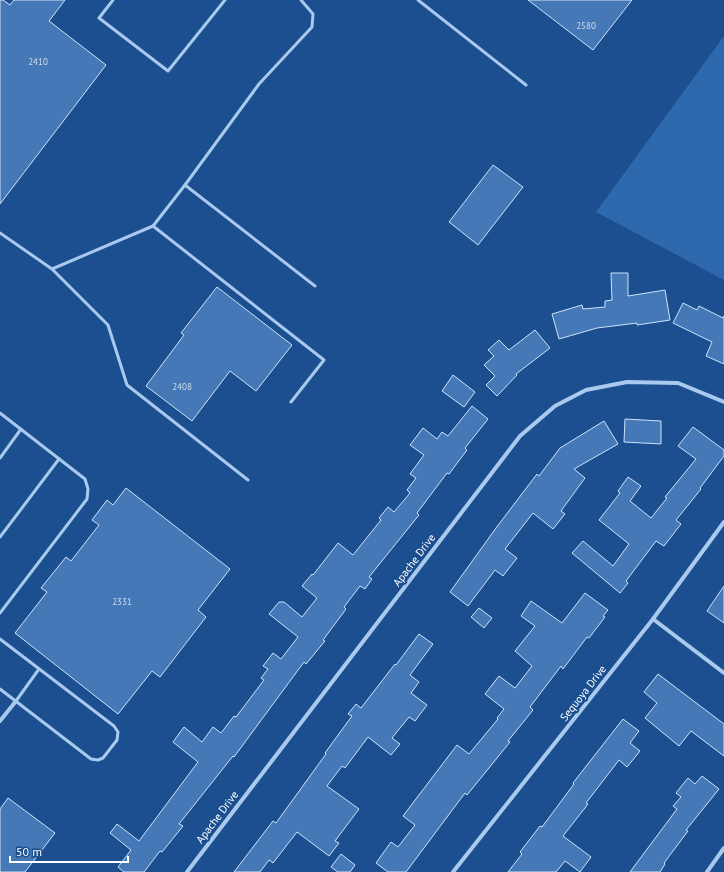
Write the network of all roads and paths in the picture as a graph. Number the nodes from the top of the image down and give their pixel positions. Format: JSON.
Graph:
{"nodes":[{"id":1,"x":112,"y":0,"type":"edge"},
{"id":2,"x":225,"y":0,"type":"edge"},
{"id":3,"x":302,"y":0,"type":"edge"},
{"id":4,"x":418,"y":0,"type":"edge"},
{"id":5,"x":526,"y":85,"type":"dead end"},
{"id":6,"x":185,"y":185,"type":"junction"},
{"id":7,"x":153,"y":226,"type":"junction"},
{"id":8,"x":0,"y":234,"type":"edge"},
{"id":9,"x":52,"y":269,"type":"junction"},
{"id":10,"x":315,"y":286,"type":"dead end"},
{"id":11,"x":291,"y":402,"type":"dead end"},
{"id":12,"x":724,"y":402,"type":"edge"},
{"id":13,"x":0,"y":413,"type":"edge"},
{"id":14,"x":21,"y":430,"type":"junction"},
{"id":15,"x":0,"y":458,"type":"edge"},
{"id":16,"x":59,"y":459,"type":"junction"},
{"id":17,"x":248,"y":480,"type":"dead end"},
{"id":18,"x":724,"y":522,"type":"edge"},
{"id":19,"x":0,"y":537,"type":"edge"},
{"id":20,"x":0,"y":613,"type":"edge"},
{"id":21,"x":653,"y":619,"type":"junction"},
{"id":22,"x":0,"y":638,"type":"edge"},
{"id":23,"x":39,"y":668,"type":"junction"},
{"id":24,"x":724,"y":673,"type":"edge"},
{"id":25,"x":0,"y":689,"type":"edge"},
{"id":26,"x":16,"y":701,"type":"junction"},
{"id":27,"x":0,"y":721,"type":"edge"},
{"id":28,"x":724,"y":848,"type":"edge"},
{"id":29,"x":187,"y":872,"type":"edge"},
{"id":30,"x":453,"y":872,"type":"edge"},
{"id":31,"x":707,"y":872,"type":"edge"}],
"edges":[{"from":1,"to":2,"type":"lane"},
{"from":3,"to":6,"type":"lane"},
{"from":4,"to":5,"type":"lane"},
{"from":6,"to":7,"type":"lane"},
{"from":6,"to":10,"type":"lane"},
{"from":7,"to":9,"type":"lane"},
{"from":7,"to":11,"type":"lane"},
{"from":8,"to":9,"type":"lane"},
{"from":9,"to":17,"type":"lane"},
{"from":12,"to":29,"type":"street","name":"Apache Drive"},
{"from":13,"to":14,"type":"lane"},
{"from":14,"to":15,"type":"lane"},
{"from":14,"to":16,"type":"lane"},
{"from":16,"to":19,"type":"lane"},
{"from":16,"to":20,"type":"lane"},
{"from":18,"to":21,"type":"street","name":"Sequoya Drive"},
{"from":21,"to":24,"type":"street"},
{"from":21,"to":30,"type":"street","name":"Sequoya Drive"},
{"from":22,"to":23,"type":"lane"},
{"from":23,"to":26,"type":"lane"},
{"from":23,"to":26,"type":"lane"},
{"from":25,"to":26,"type":"lane"},
{"from":26,"to":27,"type":"street"},
{"from":28,"to":31,"type":"street"}]}
